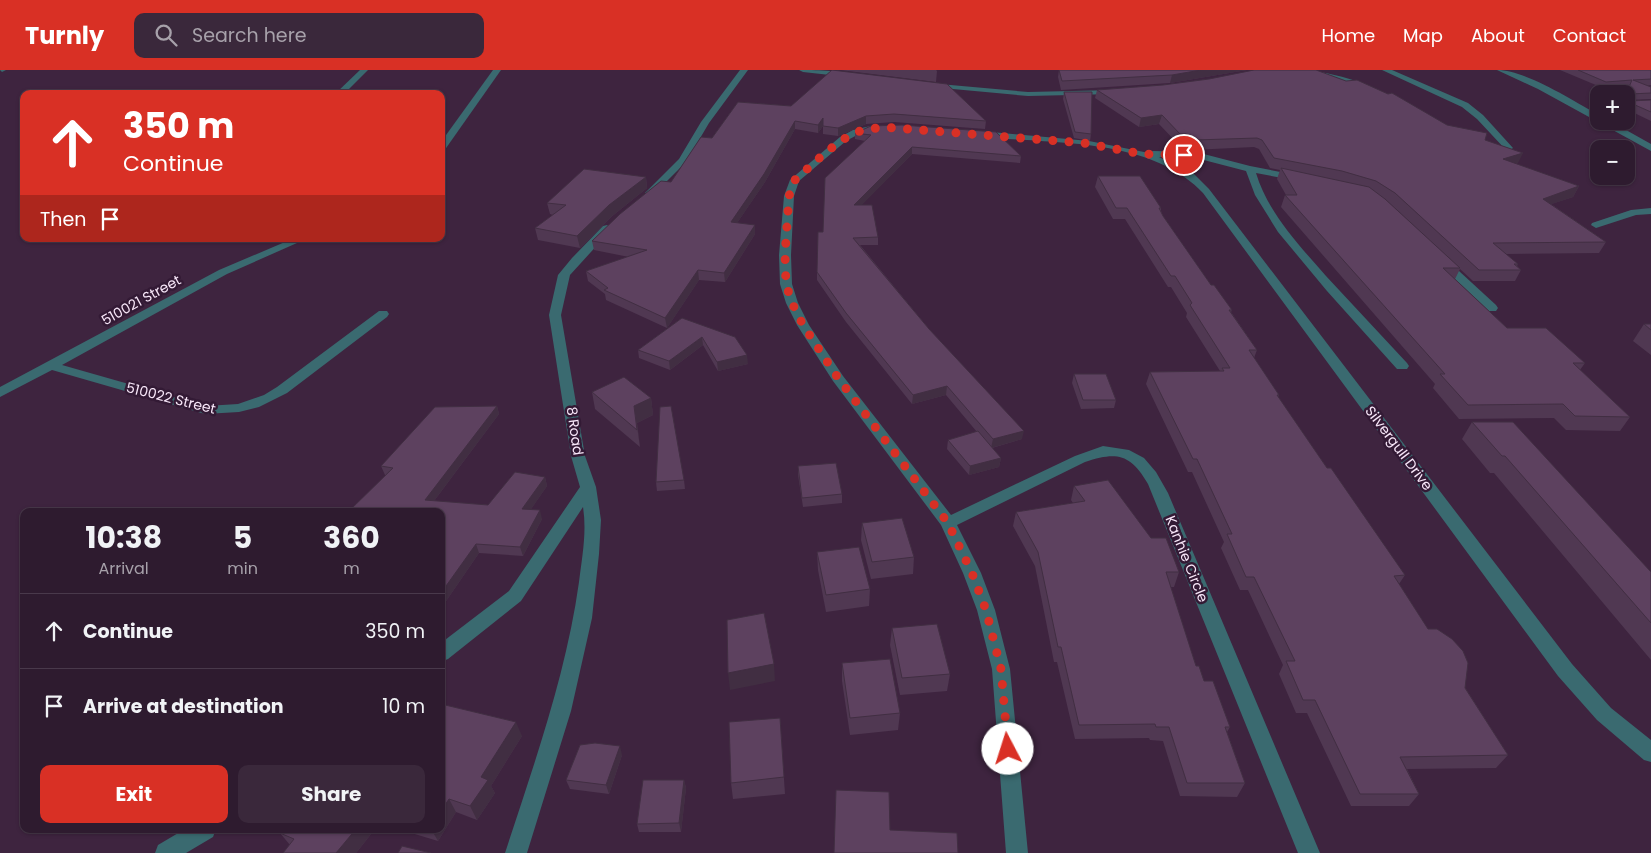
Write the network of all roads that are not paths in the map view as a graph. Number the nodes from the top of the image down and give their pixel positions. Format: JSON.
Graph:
{"nodes":[{"id":1,"x":364,"y":70,"type":"edge"},
{"id":2,"x":497,"y":70,"type":"edge"},
{"id":3,"x":744,"y":70,"type":"edge"},
{"id":4,"x":803,"y":70,"type":"edge"},
{"id":5,"x":1302,"y":70,"type":"edge"},
{"id":6,"x":1386,"y":70,"type":"edge"},
{"id":7,"x":1501,"y":70,"type":"edge"},
{"id":8,"x":852,"y":76,"type":"edge"},
{"id":9,"x":921,"y":83,"type":"edge"},
{"id":10,"x":343,"y":90,"type":"edge"},
{"id":11,"x":1126,"y":91,"type":"edge"},
{"id":12,"x":1375,"y":92,"type":"edge"},
{"id":13,"x":1576,"y":106,"type":"junction"},
{"id":14,"x":1590,"y":106,"type":"edge"},
{"id":15,"x":1590,"y":114,"type":"edge"},
{"id":16,"x":888,"y":127,"type":"edge"},
{"id":17,"x":1619,"y":130,"type":"edge"},
{"id":18,"x":971,"y":133,"type":"edge"},
{"id":19,"x":445,"y":143,"type":"edge"},
{"id":20,"x":1509,"y":148,"type":"edge"},
{"id":21,"x":1651,"y":148,"type":"edge"},
{"id":22,"x":1142,"y":154,"type":"junction"},
{"id":23,"x":1250,"y":169,"type":"junction"},
{"id":24,"x":1307,"y":180,"type":"edge"},
{"id":25,"x":638,"y":203,"type":"edge"},
{"id":26,"x":1651,"y":211,"type":"edge"},
{"id":27,"x":616,"y":220,"type":"edge"},
{"id":28,"x":1596,"y":225,"type":"dead end"},
{"id":29,"x":294,"y":242,"type":"edge"},
{"id":30,"x":1435,"y":254,"type":"edge"},
{"id":31,"x":1492,"y":308,"type":"dead end"},
{"id":32,"x":383,"y":314,"type":"dead end"},
{"id":33,"x":52,"y":366,"type":"junction"},
{"id":34,"x":1402,"y":366,"type":"dead end"},
{"id":35,"x":0,"y":393,"type":"edge"},
{"id":36,"x":588,"y":487,"type":"junction"},
{"id":37,"x":948,"y":523,"type":"junction"},
{"id":38,"x":445,"y":651,"type":"edge"},
{"id":39,"x":1651,"y":753,"type":"edge"},
{"id":40,"x":199,"y":833,"type":"edge"},
{"id":41,"x":166,"y":853,"type":"edge"},
{"id":42,"x":516,"y":853,"type":"edge"},
{"id":43,"x":1017,"y":853,"type":"edge"},
{"id":44,"x":1309,"y":853,"type":"edge"}],
"edges":[{"from":1,"to":10,"type":"street"},
{"from":2,"to":19,"type":"street"},
{"from":3,"to":25,"type":"street"},
{"from":4,"to":8,"type":"street"},
{"from":5,"to":12,"type":"street"},
{"from":6,"to":20,"type":"street"},
{"from":7,"to":13,"type":"street"},
{"from":9,"to":11,"type":"street"},
{"from":13,"to":14,"type":"street"},
{"from":13,"to":15,"type":"street"},
{"from":16,"to":37,"type":"street"},
{"from":17,"to":21,"type":"street"},
{"from":18,"to":22,"type":"street"},
{"from":22,"to":23,"type":"street"},
{"from":22,"to":39,"type":"street","name":"Silvergull Drive"},
{"from":23,"to":24,"type":"street"},
{"from":23,"to":34,"type":"street"},
{"from":26,"to":28,"type":"street"},
{"from":27,"to":36,"type":"street","name":"8 Road"},
{"from":29,"to":33,"type":"street","name":"510021 Street"},
{"from":30,"to":31,"type":"street"},
{"from":32,"to":33,"type":"street","name":"510022 Street"},
{"from":33,"to":35,"type":"street","name":"510021 Street"},
{"from":36,"to":38,"type":"street"},
{"from":36,"to":42,"type":"street","name":"8 Road"},
{"from":37,"to":43,"type":"street"},
{"from":37,"to":44,"type":"street","name":"Kanhie Circle"},
{"from":40,"to":41,"type":"street"}]}
